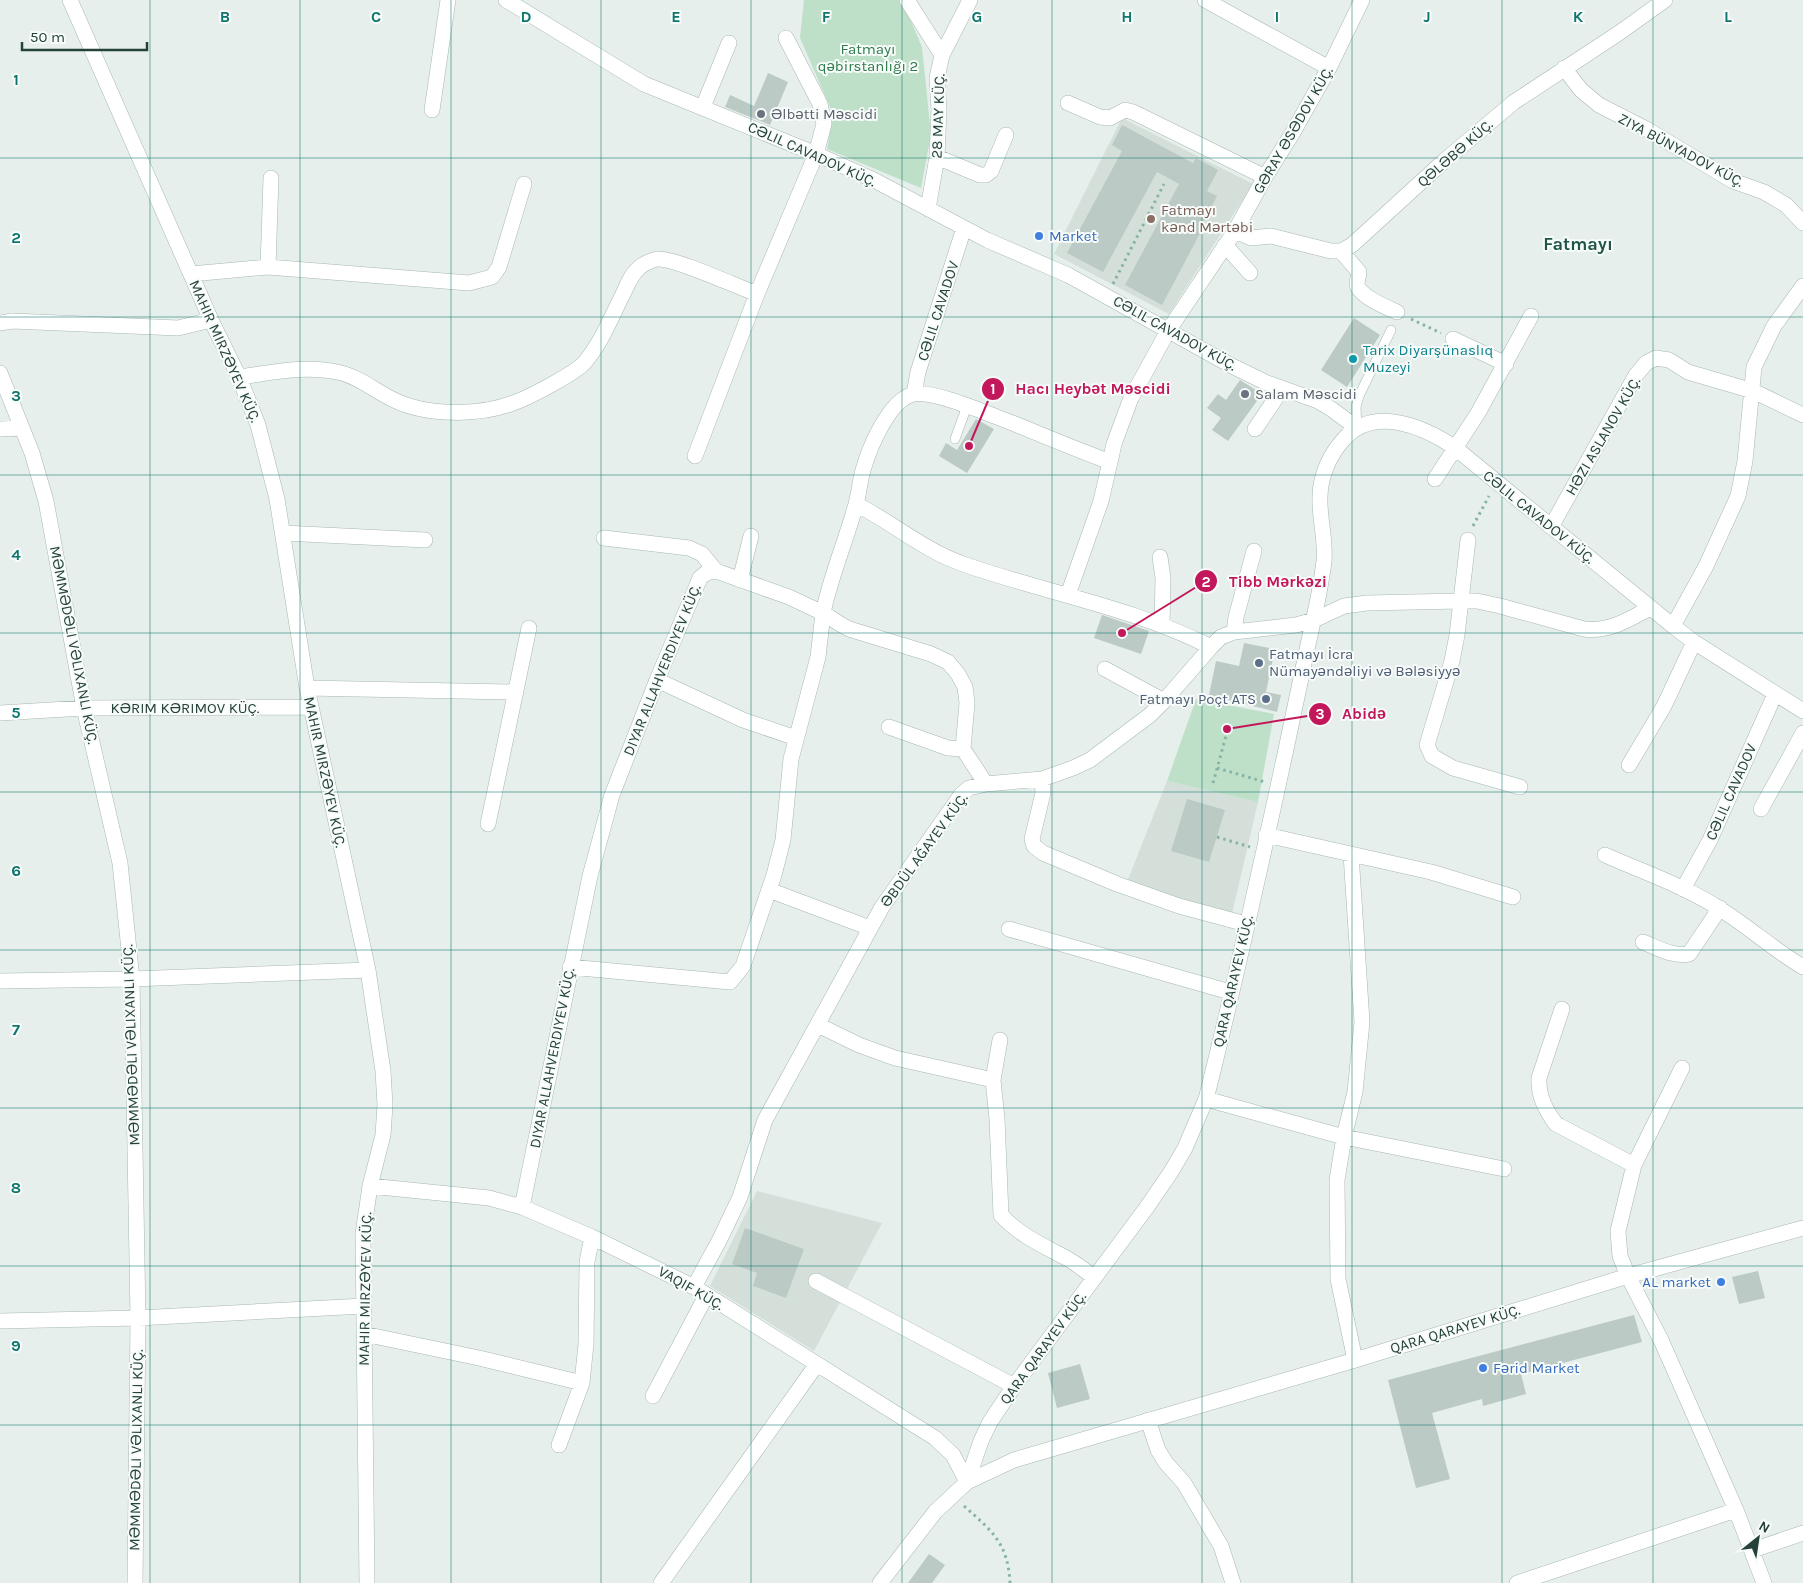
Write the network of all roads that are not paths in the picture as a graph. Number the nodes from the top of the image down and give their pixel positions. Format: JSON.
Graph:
{"nodes":[{"id":1,"x":70,"y":0,"type":"edge"},
{"id":2,"x":448,"y":0,"type":"edge"},
{"id":3,"x":506,"y":0,"type":"edge"},
{"id":4,"x":907,"y":0,"type":"edge"},
{"id":5,"x":970,"y":0,"type":"edge"},
{"id":6,"x":1205,"y":0,"type":"edge"},
{"id":7,"x":1362,"y":0,"type":"edge"},
{"id":8,"x":1665,"y":0,"type":"edge"},
{"id":9,"x":786,"y":38,"type":"dead end"},
{"id":10,"x":729,"y":43,"type":"dead end"},
{"id":11,"x":942,"y":55,"type":"junction"},
{"id":12,"x":1329,"y":68,"type":"junction"},
{"id":13,"x":1564,"y":68,"type":"junction"},
{"id":14,"x":1068,"y":103,"type":"dead end"},
{"id":15,"x":703,"y":107,"type":"junction"},
{"id":16,"x":432,"y":110,"type":"dead end"},
{"id":17,"x":1006,"y":135,"type":"dead end"},
{"id":18,"x":816,"y":154,"type":"junction"},
{"id":19,"x":937,"y":157,"type":"junction"},
{"id":20,"x":1265,"y":177,"type":"junction"},
{"id":21,"x":271,"y":178,"type":"dead end"},
{"id":22,"x":524,"y":184,"type":"dead end"},
{"id":23,"x":928,"y":209,"type":"junction"},
{"id":24,"x":1803,"y":223,"type":"edge"},
{"id":25,"x":964,"y":228,"type":"junction"},
{"id":26,"x":1235,"y":231,"type":"junction"},
{"id":27,"x":1225,"y":245,"type":"junction"},
{"id":28,"x":1341,"y":251,"type":"junction"},
{"id":29,"x":268,"y":267,"type":"junction"},
{"id":30,"x":1250,"y":273,"type":"dead end"},
{"id":31,"x":191,"y":274,"type":"junction"},
{"id":32,"x":1803,"y":286,"type":"edge"},
{"id":33,"x":757,"y":294,"type":"junction"},
{"id":34,"x":1397,"y":312,"type":"road end"},
{"id":35,"x":1531,"y":316,"type":"dead end"},
{"id":36,"x":211,"y":320,"type":"junction"},
{"id":37,"x":0,"y":323,"type":"edge"},
{"id":38,"x":1391,"y":330,"type":"dead end"},
{"id":39,"x":1168,"y":331,"type":"junction"},
{"id":40,"x":1453,"y":339,"type":"road end"},
{"id":41,"x":1506,"y":364,"type":"junction"},
{"id":42,"x":0,"y":373,"type":"edge"},
{"id":43,"x":239,"y":377,"type":"junction"},
{"id":44,"x":1282,"y":389,"type":"junction"},
{"id":45,"x":1753,"y":391,"type":"junction"},
{"id":46,"x":914,"y":394,"type":"junction"},
{"id":47,"x":968,"y":406,"type":"junction"},
{"id":48,"x":1803,"y":415,"type":"edge"},
{"id":49,"x":22,"y":428,"type":"junction"},
{"id":50,"x":1358,"y":428,"type":"junction"},
{"id":51,"x":0,"y":429,"type":"edge"},
{"id":52,"x":1255,"y":429,"type":"dead end"},
{"id":53,"x":955,"y":439,"type":"dead end"},
{"id":54,"x":1454,"y":447,"type":"junction"},
{"id":55,"x":695,"y":456,"type":"dead end"},
{"id":56,"x":1110,"y":462,"type":"junction"},
{"id":57,"x":1435,"y":479,"type":"dead end"},
{"id":58,"x":856,"y":504,"type":"junction"},
{"id":59,"x":1551,"y":527,"type":"junction"},
{"id":60,"x":283,"y":533,"type":"junction"},
{"id":61,"x":751,"y":536,"type":"dead end"},
{"id":62,"x":604,"y":538,"type":"dead end"},
{"id":63,"x":424,"y":540,"type":"dead end"},
{"id":64,"x":1468,"y":540,"type":"road end"},
{"id":65,"x":1254,"y":551,"type":"dead end"},
{"id":66,"x":1160,"y":557,"type":"dead end"},
{"id":67,"x":716,"y":571,"type":"junction"},
{"id":68,"x":740,"y":580,"type":"junction"},
{"id":69,"x":1068,"y":595,"type":"junction"},
{"id":70,"x":1460,"y":601,"type":"junction"},
{"id":71,"x":1650,"y":608,"type":"junction"},
{"id":72,"x":823,"y":612,"type":"junction"},
{"id":73,"x":1314,"y":620,"type":"junction"},
{"id":74,"x":1162,"y":626,"type":"junction"},
{"id":75,"x":1673,"y":626,"type":"junction"},
{"id":76,"x":529,"y":628,"type":"dead end"},
{"id":77,"x":1234,"y":632,"type":"junction"},
{"id":78,"x":1694,"y":642,"type":"junction"},
{"id":79,"x":1211,"y":647,"type":"junction"},
{"id":80,"x":1106,"y":668,"type":"dead end"},
{"id":81,"x":657,"y":680,"type":"junction"},
{"id":82,"x":307,"y":688,"type":"junction"},
{"id":83,"x":516,"y":692,"type":"junction"},
{"id":84,"x":1775,"y":694,"type":"junction"},
{"id":85,"x":1164,"y":701,"type":"junction"},
{"id":86,"x":311,"y":707,"type":"junction"},
{"id":87,"x":84,"y":708,"type":"junction"},
{"id":88,"x":1803,"y":711,"type":"edge"},
{"id":89,"x":0,"y":713,"type":"edge"},
{"id":90,"x":889,"y":727,"type":"dead end"},
{"id":91,"x":1803,"y":733,"type":"edge"},
{"id":92,"x":796,"y":738,"type":"junction"},
{"id":93,"x":963,"y":749,"type":"junction"},
{"id":94,"x":1629,"y":765,"type":"dead end"},
{"id":95,"x":1042,"y":779,"type":"junction"},
{"id":96,"x":986,"y":784,"type":"junction"},
{"id":97,"x":1520,"y":787,"type":"dead end"},
{"id":98,"x":1761,"y":809,"type":"dead end"},
{"id":99,"x":488,"y":824,"type":"dead end"},
{"id":100,"x":1266,"y":835,"type":"junction"},
{"id":101,"x":1351,"y":854,"type":"junction"},
{"id":102,"x":1605,"y":854,"type":"dead end"},
{"id":103,"x":1683,"y":889,"type":"junction"},
{"id":104,"x":769,"y":890,"type":"junction"},
{"id":105,"x":1513,"y":897,"type":"dead end"},
{"id":106,"x":1720,"y":908,"type":"junction"},
{"id":107,"x":1246,"y":924,"type":"junction"},
{"id":108,"x":870,"y":928,"type":"junction"},
{"id":109,"x":1009,"y":929,"type":"dead end"},
{"id":110,"x":1643,"y":942,"type":"dead end"},
{"id":111,"x":570,"y":967,"type":"junction"},
{"id":112,"x":1803,"y":967,"type":"edge"},
{"id":113,"x":368,"y":970,"type":"junction"},
{"id":114,"x":132,"y":978,"type":"junction"},
{"id":115,"x":0,"y":981,"type":"edge"},
{"id":116,"x":1230,"y":992,"type":"junction"},
{"id":117,"x":1562,"y":1009,"type":"dead end"},
{"id":118,"x":818,"y":1025,"type":"junction"},
{"id":119,"x":1000,"y":1040,"type":"dead end"},
{"id":120,"x":1682,"y":1068,"type":"dead end"},
{"id":121,"x":992,"y":1080,"type":"junction"},
{"id":122,"x":1206,"y":1100,"type":"junction"},
{"id":123,"x":1344,"y":1137,"type":"junction"},
{"id":124,"x":1634,"y":1165,"type":"junction"},
{"id":125,"x":1504,"y":1169,"type":"dead end"},
{"id":126,"x":370,"y":1186,"type":"junction"},
{"id":127,"x":522,"y":1207,"type":"junction"},
{"id":128,"x":1803,"y":1228,"type":"edge"},
{"id":129,"x":592,"y":1237,"type":"junction"},
{"id":130,"x":1628,"y":1276,"type":"junction"},
{"id":131,"x":1094,"y":1277,"type":"junction"},
{"id":132,"x":816,"y":1281,"type":"dead end"},
{"id":133,"x":694,"y":1287,"type":"junction"},
{"id":134,"x":706,"y":1296,"type":"junction"},
{"id":135,"x":364,"y":1306,"type":"junction"},
{"id":136,"x":138,"y":1318,"type":"junction"},
{"id":137,"x":0,"y":1321,"type":"edge"},
{"id":138,"x":364,"y":1334,"type":"junction"},
{"id":139,"x":1355,"y":1360,"type":"junction"},
{"id":140,"x":816,"y":1364,"type":"junction"},
{"id":141,"x":582,"y":1384,"type":"junction"},
{"id":142,"x":1014,"y":1386,"type":"junction"},
{"id":143,"x":653,"y":1396,"type":"dead end"},
{"id":144,"x":1148,"y":1420,"type":"junction"},
{"id":145,"x":559,"y":1445,"type":"dead end"},
{"id":146,"x":967,"y":1482,"type":"junction"},
{"id":147,"x":1736,"y":1510,"type":"junction"},
{"id":148,"x":1803,"y":1533,"type":"edge"},
{"id":149,"x":1753,"y":1550,"type":"junction"},
{"id":150,"x":135,"y":1583,"type":"edge"},
{"id":151,"x":367,"y":1583,"type":"edge"},
{"id":152,"x":661,"y":1583,"type":"edge"},
{"id":153,"x":880,"y":1583,"type":"edge"},
{"id":154,"x":1233,"y":1583,"type":"edge"},
{"id":155,"x":1517,"y":1583,"type":"edge"},
{"id":156,"x":1764,"y":1583,"type":"edge"}],
"edges":[{"from":1,"to":31,"type":"street","name":"MAHIR MIRZƏYEV KÜÇ."},
{"from":2,"to":16,"type":"street"},
{"from":3,"to":15,"type":"street","name":"CƏLIL CAVADOV KÜÇ."},
{"from":4,"to":11,"type":"street"},
{"from":5,"to":11,"type":"street","name":"28 MAY KÜÇ."},
{"from":6,"to":12,"type":"street"},
{"from":7,"to":12,"type":"street","name":"GƏRAY ƏSƏDOV KÜÇ."},
{"from":8,"to":13,"type":"street","name":"QƏLƏBƏ KÜÇ."},
{"from":9,"to":18,"type":"street"},
{"from":10,"to":15,"type":"street"},
{"from":11,"to":19,"type":"street","name":"28 MAY KÜÇ."},
{"from":12,"to":20,"type":"street","name":"GƏRAY ƏSƏDOV KÜÇ."},
{"from":13,"to":24,"type":"street","name":"ZIYA BÜNYADOV KÜÇ."},
{"from":13,"to":28,"type":"street","name":"QƏLƏBƏ KÜÇ."},
{"from":14,"to":20,"type":"street"},
{"from":15,"to":18,"type":"street","name":"CƏLIL CAVADOV KÜÇ."},
{"from":17,"to":19,"type":"street"},
{"from":18,"to":23,"type":"street","name":"CƏLIL CAVADOV KÜÇ."},
{"from":18,"to":33,"type":"street"},
{"from":19,"to":23,"type":"street","name":"28 MAY KÜÇ."},
{"from":20,"to":26,"type":"street","name":"GƏRAY ƏSƏDOV KÜÇ."},
{"from":21,"to":29,"type":"street"},
{"from":22,"to":29,"type":"street"},
{"from":23,"to":25,"type":"street","name":"CƏLIL CAVADOV KÜÇ."},
{"from":25,"to":39,"type":"street","name":"CƏLIL CAVADOV KÜÇ."},
{"from":25,"to":46,"type":"street","name":"CƏLIL CAVADOV"},
{"from":26,"to":27,"type":"street","name":"GƏRAY ƏSƏDOV KÜÇ."},
{"from":26,"to":28,"type":"street"},
{"from":27,"to":30,"type":"street"},
{"from":27,"to":39,"type":"street","name":"GƏRAY ƏSƏDOV KÜÇ."},
{"from":28,"to":34,"type":"street"},
{"from":29,"to":31,"type":"street"},
{"from":31,"to":36,"type":"street","name":"MAHIR MIRZƏYEV KÜÇ."},
{"from":32,"to":45,"type":"street"},
{"from":33,"to":43,"type":"street"},
{"from":33,"to":55,"type":"street"},
{"from":35,"to":41,"type":"street"},
{"from":36,"to":37,"type":"street"},
{"from":36,"to":43,"type":"street","name":"MAHIR MIRZƏYEV KÜÇ."},
{"from":38,"to":50,"type":"lane"},
{"from":39,"to":44,"type":"street","name":"CƏLIL CAVADOV KÜÇ."},
{"from":39,"to":56,"type":"street"},
{"from":40,"to":41,"type":"street"},
{"from":41,"to":54,"type":"street"},
{"from":42,"to":49,"type":"street"},
{"from":43,"to":60,"type":"street","name":"MAHIR MIRZƏYEV KÜÇ."},
{"from":44,"to":50,"type":"street","name":"CƏLIL CAVADOV KÜÇ."},
{"from":44,"to":52,"type":"street"},
{"from":45,"to":48,"type":"street","name":"HƏZI ASLANOV KÜÇ."},
{"from":45,"to":59,"type":"street","name":"HƏZI ASLANOV KÜÇ."},
{"from":45,"to":75,"type":"street"},
{"from":46,"to":47,"type":"street"},
{"from":46,"to":58,"type":"street"},
{"from":47,"to":53,"type":"lane"},
{"from":47,"to":56,"type":"street"},
{"from":49,"to":51,"type":"street"},
{"from":49,"to":87,"type":"street"},
{"from":50,"to":54,"type":"street","name":"CƏLIL CAVADOV KÜÇ."},
{"from":50,"to":73,"type":"street","name":"QARA QARAYEV KÜÇ."},
{"from":54,"to":57,"type":"street"},
{"from":54,"to":59,"type":"street","name":"CƏLIL CAVADOV KÜÇ."},
{"from":56,"to":69,"type":"street"},
{"from":58,"to":69,"type":"street"},
{"from":58,"to":72,"type":"street"},
{"from":59,"to":71,"type":"street","name":"CƏLIL CAVADOV KÜÇ."},
{"from":60,"to":63,"type":"street"},
{"from":60,"to":82,"type":"street","name":"MAHIR MIRZƏYEV KÜÇ."},
{"from":61,"to":68,"type":"street"},
{"from":62,"to":67,"type":"street"},
{"from":64,"to":70,"type":"street"},
{"from":65,"to":77,"type":"street"},
{"from":66,"to":74,"type":"street"},
{"from":67,"to":68,"type":"street","name":"DIYAR ALLAHVERDIYEV KÜÇ."},
{"from":67,"to":81,"type":"street","name":"DIYAR ALLAHVERDIYEV KÜÇ."},
{"from":68,"to":72,"type":"street","name":"DIYAR ALLAHVERDIYEV KÜÇ."},
{"from":69,"to":74,"type":"street"},
{"from":70,"to":71,"type":"street","name":"ƏBDÜL AĞAYEV KÜÇ."},
{"from":70,"to":73,"type":"street","name":"ƏBDÜL AĞAYEV KÜÇ."},
{"from":70,"to":97,"type":"street"},
{"from":71,"to":75,"type":"street","name":"CƏLIL CAVADOV KÜÇ."},
{"from":72,"to":92,"type":"street"},
{"from":72,"to":93,"type":"street","name":"DIYAR ALLAHVERDIYEV KÜÇ."},
{"from":73,"to":77,"type":"street","name":"ƏBDÜL AĞAYEV KÜÇ."},
{"from":73,"to":100,"type":"street","name":"QARA QARAYEV KÜÇ."},
{"from":74,"to":79,"type":"street"},
{"from":75,"to":78,"type":"street","name":"CƏLIL CAVADOV KÜÇ."},
{"from":76,"to":83,"type":"street"},
{"from":77,"to":79,"type":"street","name":"ƏBDÜL AĞAYEV KÜÇ."},
{"from":78,"to":84,"type":"street","name":"CƏLIL CAVADOV KÜÇ."},
{"from":78,"to":94,"type":"street"},
{"from":79,"to":85,"type":"street","name":"ƏBDÜL AĞAYEV KÜÇ."},
{"from":80,"to":85,"type":"street"},
{"from":81,"to":92,"type":"street"},
{"from":81,"to":111,"type":"street","name":"DIYAR ALLAHVERDIYEV KÜÇ."},
{"from":82,"to":83,"type":"street"},
{"from":82,"to":86,"type":"street","name":"MAHIR MIRZƏYEV KÜÇ."},
{"from":83,"to":99,"type":"street"},
{"from":84,"to":88,"type":"street","name":"CƏLIL CAVADOV KÜÇ."},
{"from":84,"to":103,"type":"street","name":"CƏLIL CAVADOV"},
{"from":85,"to":95,"type":"street","name":"ƏBDÜL AĞAYEV KÜÇ."},
{"from":86,"to":87,"type":"street","name":"KƏRIM KƏRIMOV KÜÇ."},
{"from":86,"to":113,"type":"street","name":"MAHIR MIRZƏYEV KÜÇ."},
{"from":87,"to":89,"type":"street","name":"KƏRIM KƏRIMOV KÜÇ."},
{"from":87,"to":114,"type":"street"},
{"from":90,"to":93,"type":"street"},
{"from":91,"to":98,"type":"street"},
{"from":92,"to":104,"type":"street"},
{"from":93,"to":96,"type":"street"},
{"from":95,"to":96,"type":"street","name":"ƏBDÜL AĞAYEV KÜÇ."},
{"from":95,"to":107,"type":"street"},
{"from":96,"to":108,"type":"street","name":"ƏBDÜL AĞAYEV KÜÇ."},
{"from":100,"to":101,"type":"street"},
{"from":100,"to":107,"type":"street","name":"QARA QARAYEV KÜÇ."},
{"from":101,"to":105,"type":"street"},
{"from":101,"to":123,"type":"street"},
{"from":102,"to":103,"type":"street"},
{"from":103,"to":106,"type":"street"},
{"from":104,"to":108,"type":"street"},
{"from":104,"to":111,"type":"street"},
{"from":106,"to":110,"type":"street"},
{"from":106,"to":112,"type":"street"},
{"from":107,"to":116,"type":"street","name":"QARA QARAYEV KÜÇ."},
{"from":108,"to":118,"type":"street","name":"ƏBDÜL AĞAYEV KÜÇ."},
{"from":109,"to":116,"type":"street"},
{"from":111,"to":127,"type":"street","name":"DIYAR ALLAHVERDIYEV KÜÇ."},
{"from":113,"to":114,"type":"street"},
{"from":113,"to":126,"type":"street","name":"MAHIR MIRZƏYEV KÜÇ."},
{"from":114,"to":115,"type":"street"},
{"from":114,"to":136,"type":"street"},
{"from":116,"to":122,"type":"street","name":"QARA QARAYEV KÜÇ."},
{"from":117,"to":124,"type":"street"},
{"from":118,"to":121,"type":"street"},
{"from":118,"to":133,"type":"street","name":"ƏBDÜL AĞAYEV KÜÇ."},
{"from":119,"to":121,"type":"street"},
{"from":120,"to":124,"type":"street"},
{"from":121,"to":131,"type":"street"},
{"from":122,"to":123,"type":"street"},
{"from":122,"to":131,"type":"street","name":"QARA QARAYEV KÜÇ."},
{"from":123,"to":125,"type":"street"},
{"from":123,"to":139,"type":"street"},
{"from":124,"to":130,"type":"street"},
{"from":126,"to":127,"type":"street","name":"VAQIF KÜÇ."},
{"from":126,"to":135,"type":"street","name":"MAHIR MIRZƏYEV KÜÇ."},
{"from":127,"to":129,"type":"street","name":"VAQIF KÜÇ."},
{"from":128,"to":130,"type":"street","name":"QARA QARAYEV KÜÇ."},
{"from":129,"to":133,"type":"street","name":"VAQIF KÜÇ."},
{"from":129,"to":141,"type":"street"},
{"from":130,"to":139,"type":"street","name":"QARA QARAYEV KÜÇ."},
{"from":130,"to":147,"type":"street"},
{"from":131,"to":142,"type":"street","name":"QARA QARAYEV KÜÇ."},
{"from":132,"to":142,"type":"street"},
{"from":133,"to":134,"type":"street","name":"VAQIF KÜÇ."},
{"from":134,"to":140,"type":"street","name":"VAQIF KÜÇ."},
{"from":134,"to":143,"type":"street"},
{"from":135,"to":136,"type":"street"},
{"from":135,"to":138,"type":"street","name":"MAHIR MIRZƏYEV KÜÇ."},
{"from":136,"to":137,"type":"street"},
{"from":136,"to":150,"type":"street"},
{"from":138,"to":141,"type":"street"},
{"from":138,"to":151,"type":"street","name":"MAHIR MIRZƏYEV KÜÇ."},
{"from":139,"to":144,"type":"street","name":"QARA QARAYEV KÜÇ."},
{"from":140,"to":146,"type":"street","name":"VAQIF KÜÇ."},
{"from":140,"to":152,"type":"street"},
{"from":141,"to":145,"type":"street"},
{"from":142,"to":146,"type":"street","name":"QARA QARAYEV KÜÇ."},
{"from":144,"to":146,"type":"street","name":"QARA QARAYEV KÜÇ."},
{"from":144,"to":154,"type":"street"},
{"from":146,"to":153,"type":"street","name":"QARA QARAYEV KÜÇ."},
{"from":147,"to":149,"type":"street"},
{"from":147,"to":155,"type":"street"},
{"from":148,"to":149,"type":"street"},
{"from":149,"to":156,"type":"street"}]}
